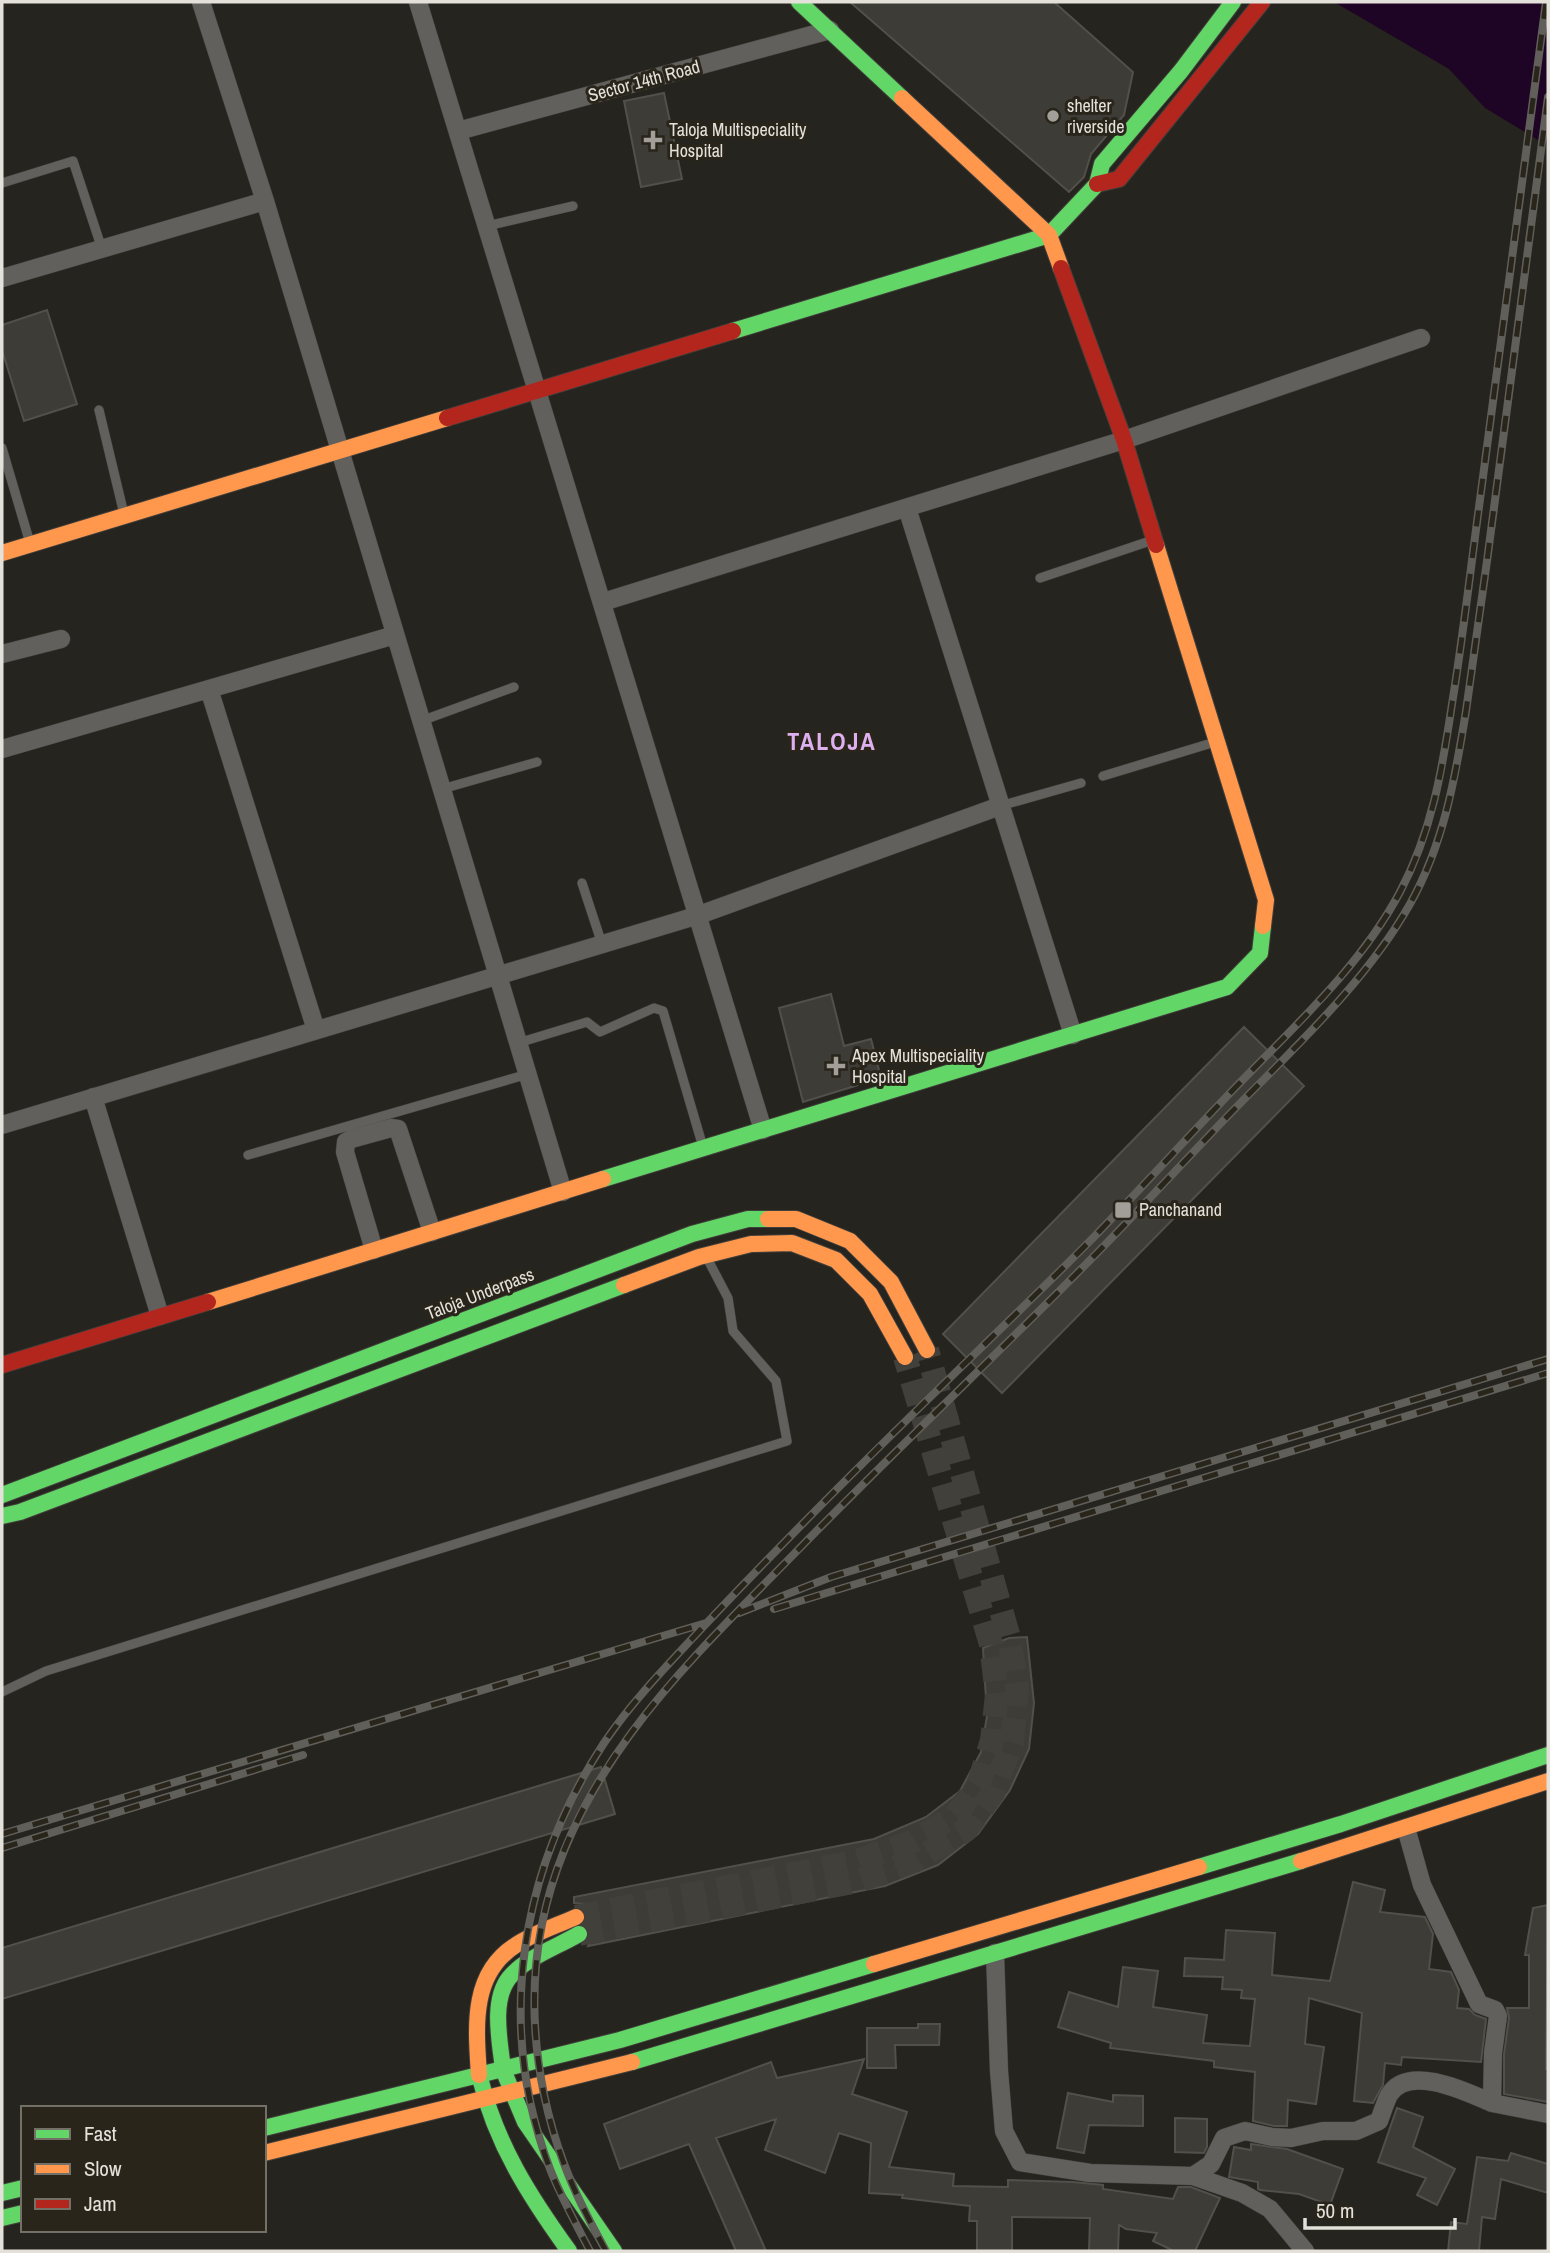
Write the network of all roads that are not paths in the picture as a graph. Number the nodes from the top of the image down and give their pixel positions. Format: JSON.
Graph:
{"nodes":[{"id":1,"x":201,"y":2,"type":"edge"},
{"id":2,"x":418,"y":2,"type":"edge"},
{"id":3,"x":799,"y":2,"type":"edge"},
{"id":4,"x":1233,"y":2,"type":"edge"},
{"id":5,"x":1262,"y":2,"type":"edge"},
{"id":6,"x":830,"y":30,"type":"junction"},
{"id":7,"x":458,"y":131,"type":"junction"},
{"id":8,"x":2,"y":183,"type":"edge"},
{"id":9,"x":1097,"y":184,"type":"junction"},
{"id":10,"x":264,"y":201,"type":"junction"},
{"id":11,"x":573,"y":206,"type":"dead end"},
{"id":12,"x":487,"y":226,"type":"junction"},
{"id":13,"x":1049,"y":235,"type":"junction"},
{"id":14,"x":102,"y":249,"type":"junction"},
{"id":15,"x":2,"y":278,"type":"edge"},
{"id":16,"x":1421,"y":338,"type":"dead end"},
{"id":17,"x":538,"y":390,"type":"junction"},
{"id":18,"x":99,"y":410,"type":"dead end"},
{"id":19,"x":1124,"y":440,"type":"junction"},
{"id":20,"x":2,"y":448,"type":"edge"},
{"id":21,"x":340,"y":450,"type":"junction"},
{"id":22,"x":907,"y":508,"type":"junction"},
{"id":23,"x":124,"y":516,"type":"junction"},
{"id":24,"x":1154,"y":540,"type":"junction"},
{"id":25,"x":30,"y":544,"type":"junction"},
{"id":26,"x":2,"y":553,"type":"edge"},
{"id":27,"x":1040,"y":578,"type":"dead end"},
{"id":28,"x":603,"y":602,"type":"junction"},
{"id":29,"x":395,"y":635,"type":"junction"},
{"id":30,"x":61,"y":639,"type":"dead end"},
{"id":31,"x":2,"y":654,"type":"edge"},
{"id":32,"x":514,"y":687,"type":"dead end"},
{"id":33,"x":209,"y":689,"type":"junction"},
{"id":34,"x":421,"y":721,"type":"junction"},
{"id":35,"x":1217,"y":741,"type":"junction"},
{"id":36,"x":2,"y":749,"type":"edge"},
{"id":37,"x":537,"y":762,"type":"dead end"},
{"id":38,"x":1103,"y":776,"type":"dead end"},
{"id":39,"x":1081,"y":783,"type":"dead end"},
{"id":40,"x":442,"y":789,"type":"junction"},
{"id":41,"x":1000,"y":806,"type":"junction"},
{"id":42,"x":582,"y":883,"type":"dead end"},
{"id":43,"x":699,"y":915,"type":"junction"},
{"id":44,"x":601,"y":944,"type":"junction"},
{"id":45,"x":498,"y":975,"type":"junction"},
{"id":46,"x":316,"y":1030,"type":"junction"},
{"id":47,"x":1073,"y":1035,"type":"junction"},
{"id":48,"x":518,"y":1043,"type":"junction"},
{"id":49,"x":528,"y":1074,"type":"junction"},
{"id":50,"x":93,"y":1097,"type":"junction"},
{"id":51,"x":2,"y":1125,"type":"edge"},
{"id":52,"x":763,"y":1130,"type":"junction"},
{"id":53,"x":704,"y":1149,"type":"junction"},
{"id":54,"x":248,"y":1155,"type":"dead end"},
{"id":55,"x":563,"y":1192,"type":"junction"},
{"id":56,"x":432,"y":1232,"type":"junction"},
{"id":57,"x":374,"y":1250,"type":"junction"},
{"id":58,"x":706,"y":1255,"type":"junction"},
{"id":59,"x":160,"y":1316,"type":"junction"},
{"id":60,"x":928,"y":1350,"type":"tunnel mouth"},
{"id":61,"x":905,"y":1357,"type":"tunnel mouth"},
{"id":62,"x":2,"y":1365,"type":"edge"},
{"id":63,"x":2,"y":1495,"type":"edge"},
{"id":64,"x":2,"y":1516,"type":"edge"},
{"id":65,"x":2,"y":1692,"type":"edge"},
{"id":66,"x":1548,"y":1755,"type":"edge"},
{"id":67,"x":1548,"y":1781,"type":"edge"},
{"id":68,"x":1406,"y":1828,"type":"junction"},
{"id":69,"x":576,"y":1917,"type":"tunnel mouth"},
{"id":70,"x":579,"y":1934,"type":"tunnel mouth"},
{"id":71,"x":995,"y":1953,"type":"junction"},
{"id":72,"x":503,"y":2069,"type":"junction"},
{"id":73,"x":479,"y":2075,"type":"junction"},
{"id":74,"x":511,"y":2092,"type":"junction"},
{"id":75,"x":484,"y":2099,"type":"junction"},
{"id":76,"x":1492,"y":2102,"type":"junction"},
{"id":77,"x":1548,"y":2114,"type":"edge"},
{"id":78,"x":266,"y":2128,"type":"edge"},
{"id":79,"x":266,"y":2153,"type":"edge"},
{"id":80,"x":1193,"y":2176,"type":"junction"},
{"id":81,"x":21,"y":2188,"type":"edge"},
{"id":82,"x":2,"y":2193,"type":"edge"},
{"id":83,"x":21,"y":2213,"type":"edge"},
{"id":84,"x":2,"y":2218,"type":"edge"},
{"id":85,"x":569,"y":2251,"type":"edge"},
{"id":86,"x":614,"y":2251,"type":"edge"},
{"id":87,"x":1304,"y":2251,"type":"edge"}],
"edges":[{"from":1,"to":10,"type":"street"},
{"from":2,"to":7,"type":"street"},
{"from":3,"to":6,"type":"main road"},
{"from":4,"to":9,"type":"main road"},
{"from":5,"to":9,"type":"main road"},
{"from":6,"to":7,"type":"street","name":"Sector 14th Road"},
{"from":6,"to":13,"type":"main road"},
{"from":7,"to":12,"type":"street"},
{"from":8,"to":14,"type":"lane"},
{"from":9,"to":13,"type":"main road"},
{"from":10,"to":14,"type":"street"},
{"from":10,"to":21,"type":"street"},
{"from":11,"to":12,"type":"lane"},
{"from":12,"to":17,"type":"street"},
{"from":13,"to":17,"type":"main road"},
{"from":13,"to":19,"type":"main road"},
{"from":14,"to":15,"type":"street"},
{"from":16,"to":19,"type":"street"},
{"from":17,"to":21,"type":"main road"},
{"from":17,"to":28,"type":"street"},
{"from":18,"to":23,"type":"lane"},
{"from":19,"to":22,"type":"street"},
{"from":19,"to":24,"type":"main road"},
{"from":20,"to":25,"type":"lane"},
{"from":21,"to":23,"type":"main road"},
{"from":21,"to":29,"type":"street"},
{"from":22,"to":28,"type":"street"},
{"from":22,"to":41,"type":"street"},
{"from":23,"to":25,"type":"main road"},
{"from":24,"to":27,"type":"lane"},
{"from":24,"to":35,"type":"main road"},
{"from":25,"to":26,"type":"main road"},
{"from":28,"to":43,"type":"street"},
{"from":29,"to":33,"type":"street"},
{"from":29,"to":34,"type":"street"},
{"from":30,"to":31,"type":"street"},
{"from":32,"to":34,"type":"lane"},
{"from":33,"to":36,"type":"street"},
{"from":33,"to":46,"type":"street"},
{"from":34,"to":40,"type":"street"},
{"from":35,"to":38,"type":"lane"},
{"from":35,"to":47,"type":"main road"},
{"from":37,"to":40,"type":"lane"},
{"from":39,"to":41,"type":"lane"},
{"from":40,"to":45,"type":"street"},
{"from":41,"to":43,"type":"street"},
{"from":41,"to":47,"type":"street"},
{"from":42,"to":44,"type":"lane"},
{"from":43,"to":44,"type":"street"},
{"from":43,"to":52,"type":"street"},
{"from":44,"to":45,"type":"street"},
{"from":45,"to":46,"type":"street"},
{"from":45,"to":48,"type":"street"},
{"from":46,"to":50,"type":"street"},
{"from":47,"to":52,"type":"main road"},
{"from":48,"to":49,"type":"street"},
{"from":48,"to":53,"type":"lane"},
{"from":49,"to":54,"type":"lane"},
{"from":49,"to":55,"type":"street"},
{"from":50,"to":51,"type":"street"},
{"from":50,"to":59,"type":"street"},
{"from":52,"to":53,"type":"main road"},
{"from":53,"to":55,"type":"main road"},
{"from":55,"to":56,"type":"main road"},
{"from":56,"to":57,"type":"main road"},
{"from":56,"to":57,"type":"street"},
{"from":57,"to":59,"type":"main road"},
{"from":58,"to":61,"type":"main road"},
{"from":58,"to":64,"type":"main road"},
{"from":58,"to":65,"type":"lane"},
{"from":59,"to":62,"type":"main road"},
{"from":60,"to":63,"type":"main road","name":"Taloja Underpass"},
{"from":66,"to":72,"type":"main road"},
{"from":67,"to":68,"type":"main road"},
{"from":68,"to":71,"type":"main road"},
{"from":68,"to":76,"type":"street"},
{"from":69,"to":73,"type":"main road"},
{"from":70,"to":72,"type":"main road"},
{"from":71,"to":74,"type":"main road"},
{"from":71,"to":80,"type":"street"},
{"from":72,"to":73,"type":"main road"},
{"from":72,"to":74,"type":"main road"},
{"from":73,"to":75,"type":"main road"},
{"from":73,"to":78,"type":"main road"},
{"from":74,"to":75,"type":"main road"},
{"from":74,"to":86,"type":"main road"},
{"from":75,"to":79,"type":"main road"},
{"from":75,"to":85,"type":"main road"},
{"from":76,"to":77,"type":"street"},
{"from":76,"to":80,"type":"street"},
{"from":80,"to":87,"type":"street"},
{"from":81,"to":82,"type":"main road"},
{"from":83,"to":84,"type":"main road"}]}
